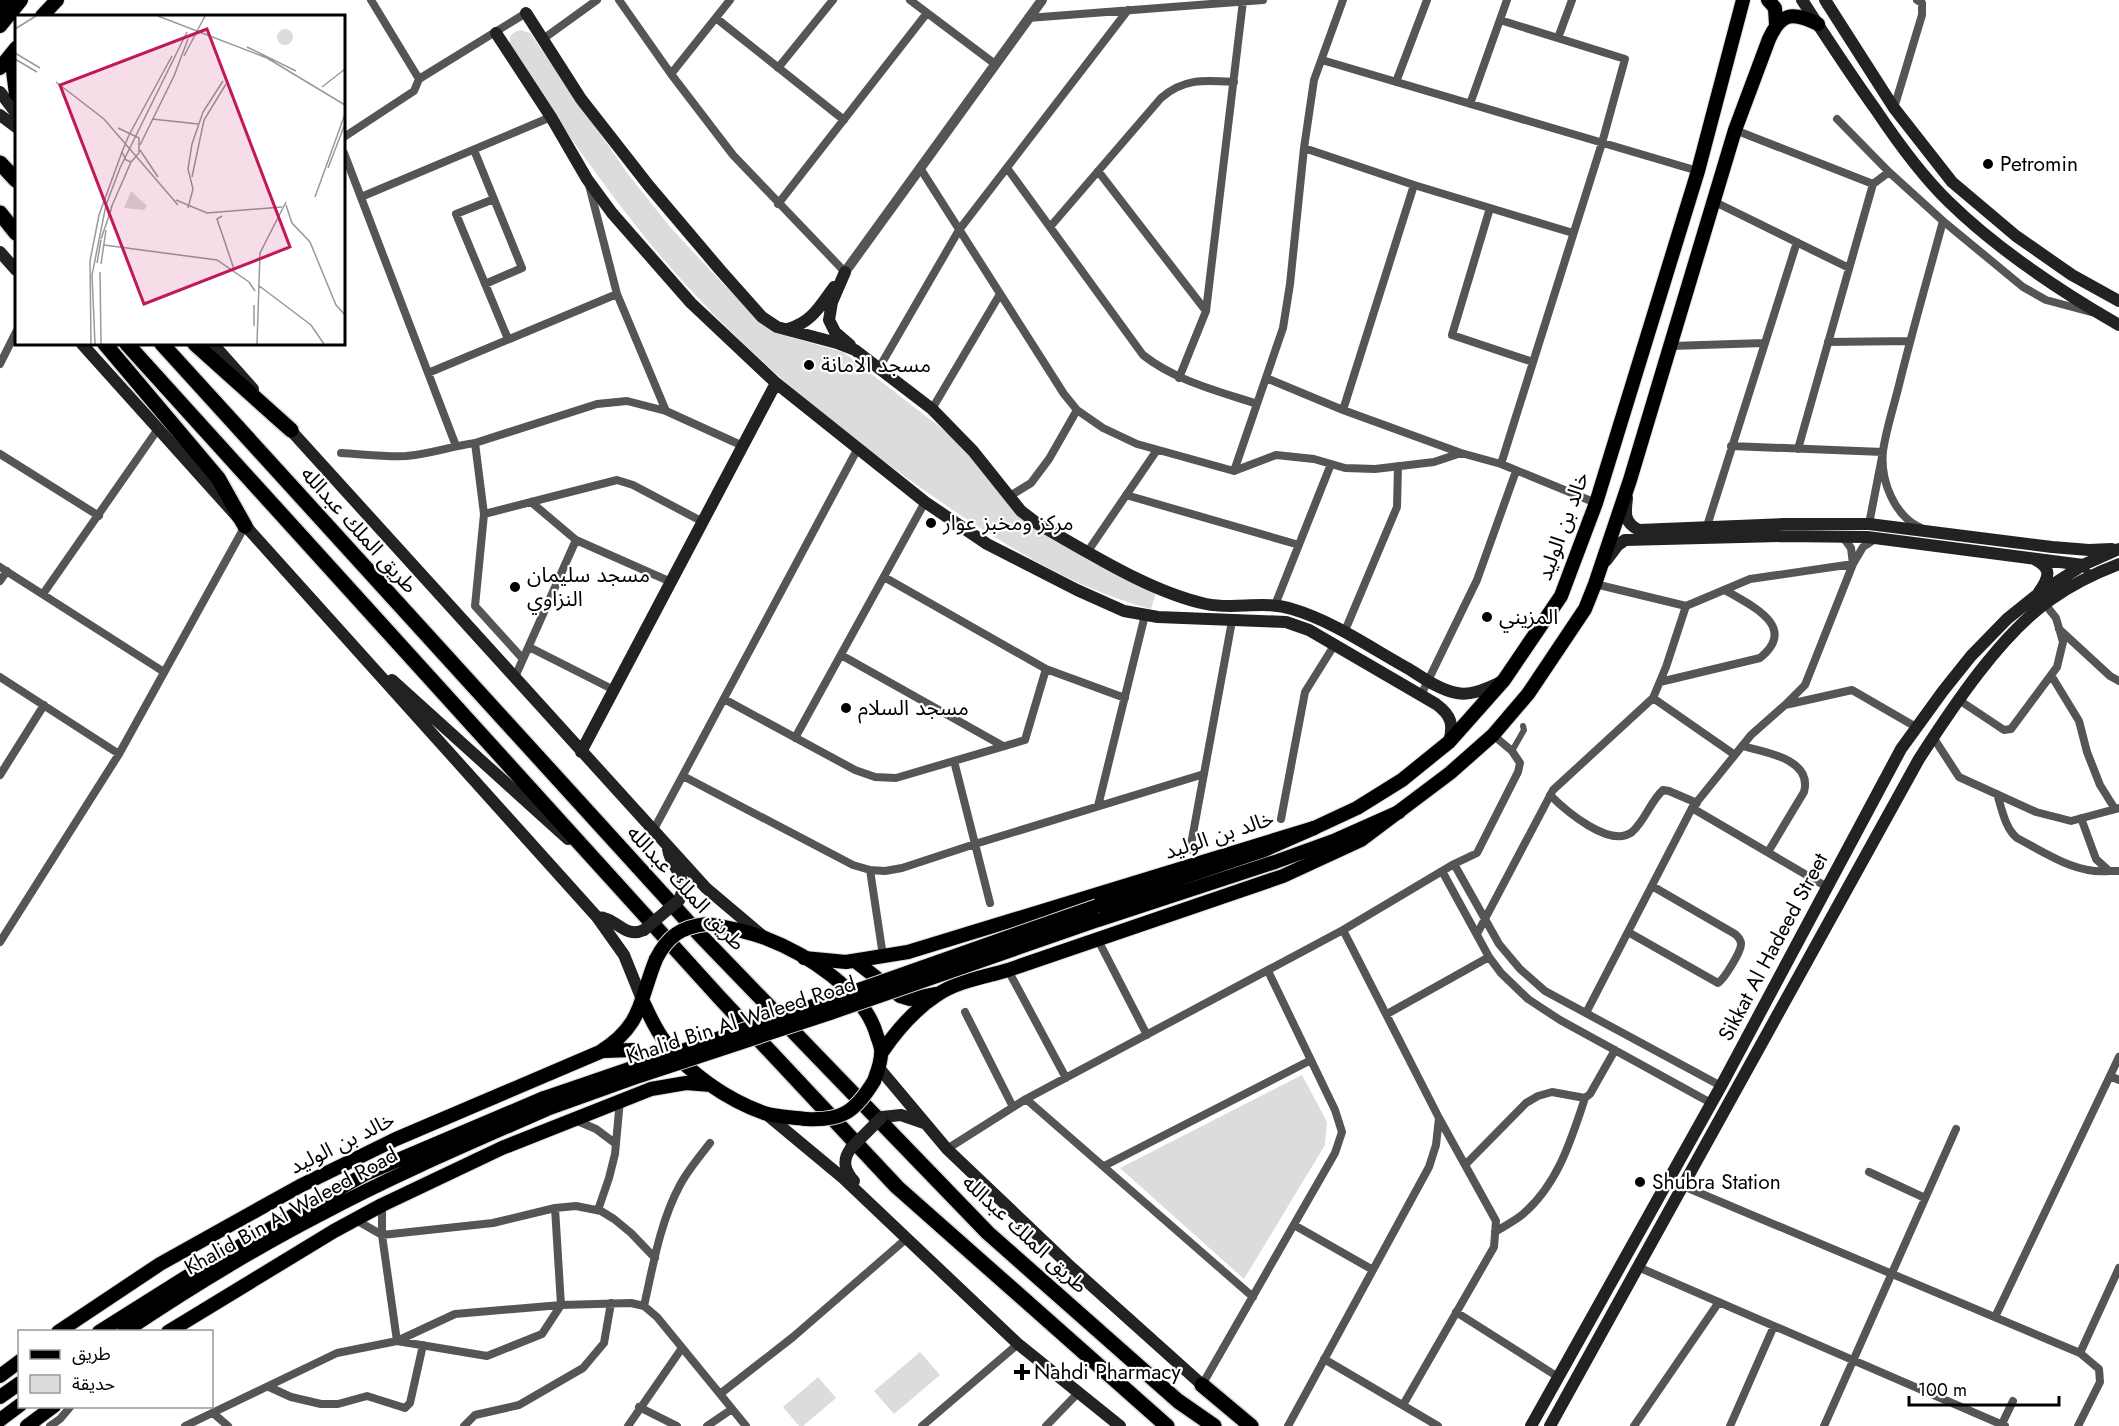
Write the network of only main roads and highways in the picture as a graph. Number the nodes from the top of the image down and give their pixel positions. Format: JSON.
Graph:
{"nodes":[{"id":1,"x":11,"y":0,"type":"edge"},
{"id":2,"x":21,"y":0,"type":"edge"},
{"id":3,"x":57,"y":0,"type":"edge"},
{"id":4,"x":1752,"y":0,"type":"edge"},
{"id":5,"x":1768,"y":0,"type":"edge"},
{"id":6,"x":1802,"y":0,"type":"edge"},
{"id":7,"x":1825,"y":0,"type":"edge"},
{"id":8,"x":1741,"y":6,"type":"edge"},
{"id":9,"x":0,"y":9,"type":"edge"},
{"id":10,"x":526,"y":12,"type":"road end"},
{"id":11,"x":43,"y":15,"type":"edge"},
{"id":12,"x":1776,"y":24,"type":"junction"},
{"id":13,"x":1818,"y":24,"type":"junction"},
{"id":14,"x":0,"y":26,"type":"edge"},
{"id":15,"x":496,"y":33,"type":"road end"},
{"id":16,"x":15,"y":49,"type":"edge"},
{"id":17,"x":15,"y":66,"type":"edge"},
{"id":18,"x":0,"y":68,"type":"edge"},
{"id":19,"x":15,"y":86,"type":"edge"},
{"id":20,"x":0,"y":92,"type":"edge"},
{"id":21,"x":15,"y":112,"type":"edge"},
{"id":22,"x":0,"y":115,"type":"edge"},
{"id":23,"x":15,"y":126,"type":"edge"},
{"id":24,"x":0,"y":163,"type":"edge"},
{"id":25,"x":15,"y":179,"type":"edge"},
{"id":26,"x":0,"y":213,"type":"edge"},
{"id":27,"x":15,"y":230,"type":"edge"},
{"id":28,"x":0,"y":252,"type":"edge"},
{"id":29,"x":15,"y":269,"type":"edge"},
{"id":30,"x":2119,"y":302,"type":"edge"},
{"id":31,"x":2119,"y":326,"type":"edge"},
{"id":32,"x":788,"y":329,"type":"junction"},
{"id":33,"x":83,"y":345,"type":"edge"},
{"id":34,"x":106,"y":345,"type":"edge"},
{"id":35,"x":128,"y":345,"type":"edge"},
{"id":36,"x":163,"y":345,"type":"edge"},
{"id":37,"x":196,"y":345,"type":"edge"},
{"id":38,"x":214,"y":345,"type":"edge"},
{"id":39,"x":855,"y":350,"type":"junction"},
{"id":40,"x":777,"y":383,"type":"junction"},
{"id":41,"x":291,"y":430,"type":"junction"},
{"id":42,"x":1630,"y":480,"type":"junction"},
{"id":43,"x":244,"y":526,"type":"junction"},
{"id":44,"x":2119,"y":549,"type":"edge"},
{"id":45,"x":2030,"y":557,"type":"junction"},
{"id":46,"x":2119,"y":564,"type":"edge"},
{"id":47,"x":2083,"y":565,"type":"junction"},
{"id":48,"x":2092,"y":574,"type":"junction"},
{"id":49,"x":1595,"y":584,"type":"junction"},
{"id":50,"x":2041,"y":599,"type":"junction"},
{"id":51,"x":338,"y":630,"type":"junction"},
{"id":52,"x":1504,"y":680,"type":"junction"},
{"id":53,"x":1449,"y":742,"type":"junction"},
{"id":54,"x":581,"y":752,"type":"junction"},
{"id":55,"x":1399,"y":812,"type":"junction"},
{"id":56,"x":1314,"y":828,"type":"junction"},
{"id":57,"x":668,"y":847,"type":"junction"},
{"id":58,"x":619,"y":886,"type":"junction"},
{"id":59,"x":1097,"y":913,"type":"junction"},
{"id":60,"x":597,"y":917,"type":"junction"},
{"id":61,"x":765,"y":938,"type":"junction"},
{"id":62,"x":804,"y":958,"type":"junction"},
{"id":63,"x":855,"y":961,"type":"junction"},
{"id":64,"x":938,"y":994,"type":"junction"},
{"id":65,"x":643,"y":1002,"type":"junction"},
{"id":66,"x":600,"y":1052,"type":"junction"},
{"id":67,"x":882,"y":1052,"type":"junction"},
{"id":68,"x":876,"y":1074,"type":"junction"},
{"id":69,"x":711,"y":1085,"type":"junction"},
{"id":70,"x":625,"y":1098,"type":"junction"},
{"id":71,"x":545,"y":1104,"type":"junction"},
{"id":72,"x":766,"y":1114,"type":"junction"},
{"id":73,"x":928,"y":1125,"type":"junction"},
{"id":74,"x":865,"y":1201,"type":"junction"},
{"id":75,"x":61,"y":1330,"type":"edge"},
{"id":76,"x":102,"y":1330,"type":"edge"},
{"id":77,"x":126,"y":1330,"type":"edge"},
{"id":78,"x":171,"y":1330,"type":"edge"},
{"id":79,"x":18,"y":1362,"type":"edge"},
{"id":80,"x":0,"y":1376,"type":"edge"},
{"id":81,"x":18,"y":1384,"type":"edge"},
{"id":82,"x":1202,"y":1385,"type":"junction"},
{"id":83,"x":0,"y":1397,"type":"edge"},
{"id":84,"x":18,"y":1406,"type":"edge"},
{"id":85,"x":53,"y":1408,"type":"edge"},
{"id":86,"x":0,"y":1420,"type":"edge"},
{"id":87,"x":27,"y":1426,"type":"edge"},
{"id":88,"x":1120,"y":1426,"type":"edge"},
{"id":89,"x":1167,"y":1426,"type":"edge"},
{"id":90,"x":1214,"y":1426,"type":"edge"},
{"id":91,"x":1251,"y":1426,"type":"edge"},
{"id":92,"x":1259,"y":1426,"type":"edge"},
{"id":93,"x":1530,"y":1426,"type":"edge"},
{"id":94,"x":1550,"y":1426,"type":"edge"}],
"edges":[{"from":1,"to":9,"type":"main road"},
{"from":2,"to":14,"type":"main road"},
{"from":3,"to":11,"type":"main road"},
{"from":4,"to":8,"type":"main road","name":"خالد بن الوليد"},
{"from":5,"to":12,"type":"main road"},
{"from":6,"to":13,"type":"main road"},
{"from":7,"to":30,"type":"main road"},
{"from":8,"to":52,"type":"main road","name":"خالد بن الوليد"},
{"from":10,"to":32,"type":"main road"},
{"from":12,"to":13,"type":"main road"},
{"from":12,"to":42,"type":"main road","name":"خالد بن الوليد"},
{"from":13,"to":31,"type":"main road"},
{"from":15,"to":40,"type":"main road"},
{"from":16,"to":18,"type":"main road"},
{"from":17,"to":19,"type":"main road"},
{"from":20,"to":21,"type":"main road"},
{"from":22,"to":23,"type":"main road"},
{"from":24,"to":25,"type":"highway"},
{"from":26,"to":27,"type":"highway"},
{"from":28,"to":29,"type":"main road"},
{"from":32,"to":39,"type":"main road"},
{"from":32,"to":39,"type":"main road"},
{"from":33,"to":43,"type":"main road"},
{"from":34,"to":43,"type":"highway"},
{"from":35,"to":58,"type":"highway"},
{"from":36,"to":90,"type":"highway","name":"طريق الملك عبدالله"},
{"from":37,"to":41,"type":"highway"},
{"from":38,"to":41,"type":"main road"},
{"from":39,"to":52,"type":"main road"},
{"from":40,"to":53,"type":"main road"},
{"from":40,"to":54,"type":"main road"},
{"from":41,"to":54,"type":"main road"},
{"from":42,"to":44,"type":"main road"},
{"from":42,"to":49,"type":"main road","name":"خالد بن الوليد"},
{"from":43,"to":51,"type":"main road"},
{"from":44,"to":47,"type":"main road","name":"Sikkat Al Hadeed Street"},
{"from":45,"to":47,"type":"main road"},
{"from":45,"to":49,"type":"main road"},
{"from":45,"to":50,"type":"main road"},
{"from":46,"to":48,"type":"main road","name":"Sikkat Al Hadeed Street"},
{"from":47,"to":48,"type":"main road"},
{"from":47,"to":50,"type":"main road","name":"Sikkat Al Hadeed Street"},
{"from":48,"to":50,"type":"main road","name":"Sikkat Al Hadeed Street"},
{"from":49,"to":55,"type":"main road","name":"خالد بن الوليد"},
{"from":50,"to":93,"type":"main road","name":"Sikkat Al Hadeed Street"},
{"from":50,"to":94,"type":"main road","name":"Sikkat Al Hadeed Street"},
{"from":51,"to":58,"type":"main road"},
{"from":51,"to":60,"type":"main road"},
{"from":52,"to":53,"type":"main road","name":"خالد بن الوليد"},
{"from":53,"to":56,"type":"main road","name":"خالد بن الوليد"},
{"from":54,"to":57,"type":"main road"},
{"from":55,"to":59,"type":"main road","name":"Khalid Bin Al Waleed Road"},
{"from":55,"to":64,"type":"main road","name":"خالد بن الوليد"},
{"from":56,"to":59,"type":"main road","name":"Khalid Bin Al Waleed Road"},
{"from":56,"to":63,"type":"main road","name":"خالد بن الوليد"},
{"from":57,"to":60,"type":"main road","bridge":true},
{"from":57,"to":61,"type":"main road"},
{"from":58,"to":89,"type":"highway"},
{"from":59,"to":71,"type":"main road","name":"Khalid Bin Al Waleed Road","bridge":true},
{"from":60,"to":65,"type":"main road"},
{"from":61,"to":62,"type":"main road","name":"خالد بن الوليد"},
{"from":61,"to":65,"type":"main road","name":"خالد بن الوليد","bridge":true},
{"from":62,"to":63,"type":"main road","name":"خالد بن الوليد"},
{"from":62,"to":67,"type":"main road","name":"خالد بن الوليد"},
{"from":63,"to":64,"type":"main road"},
{"from":64,"to":67,"type":"main road","name":"خالد بن الوليد"},
{"from":65,"to":66,"type":"main road","name":"خالد بن الوليد"},
{"from":65,"to":69,"type":"main road","name":"خالد بن الوليد"},
{"from":66,"to":70,"type":"main road"},
{"from":66,"to":75,"type":"main road","name":"خالد بن الوليد"},
{"from":67,"to":68,"type":"main road","name":"خالد بن الوليد"},
{"from":68,"to":72,"type":"main road","name":"خالد بن الوليد","bridge":true},
{"from":68,"to":73,"type":"main road"},
{"from":69,"to":70,"type":"main road","name":"خالد بن الوليد"},
{"from":69,"to":72,"type":"main road","name":"خالد بن الوليد"},
{"from":70,"to":78,"type":"main road","name":"خالد بن الوليد"},
{"from":71,"to":76,"type":"main road","name":"Khalid Bin Al Waleed Road"},
{"from":71,"to":77,"type":"main road","name":"Khalid Bin Al Waleed Road"},
{"from":72,"to":74,"type":"main road"},
{"from":73,"to":74,"type":"main road","bridge":true},
{"from":73,"to":82,"type":"main road"},
{"from":74,"to":88,"type":"main road"},
{"from":79,"to":80,"type":"main road"},
{"from":81,"to":83,"type":"main road"},
{"from":82,"to":91,"type":"highway"},
{"from":82,"to":92,"type":"main road"},
{"from":84,"to":86,"type":"main road"},
{"from":85,"to":87,"type":"main road"}]}
